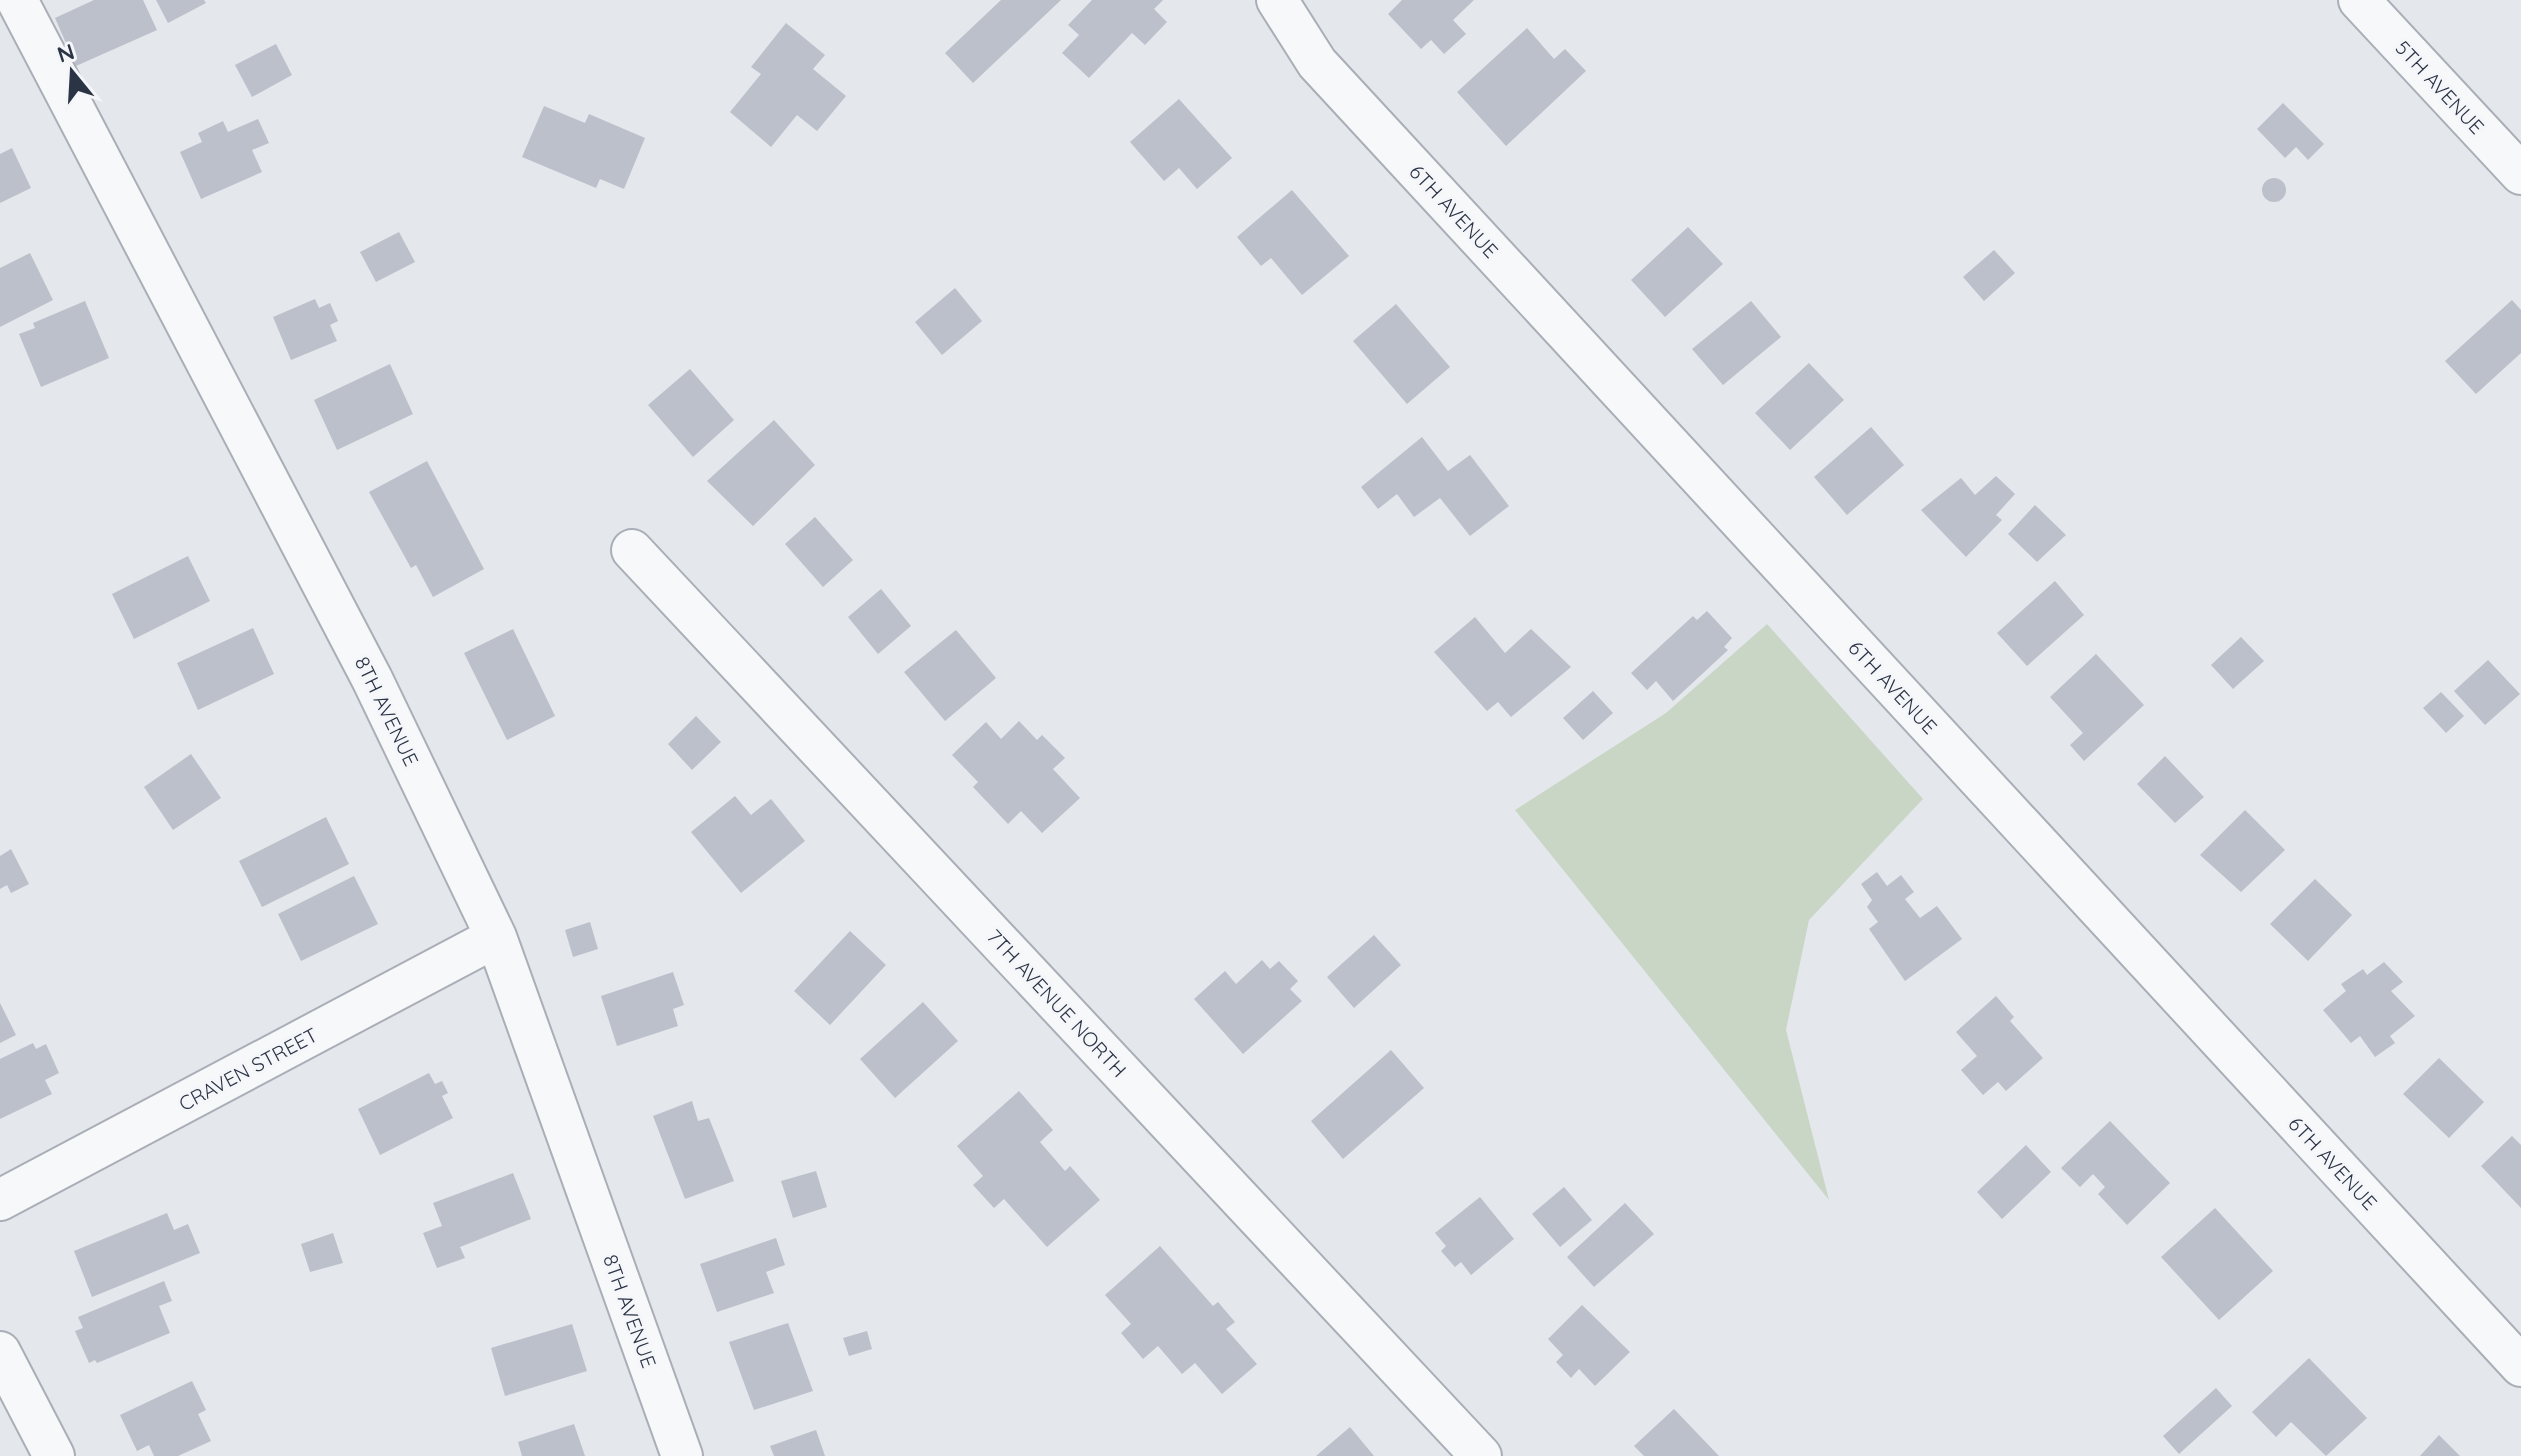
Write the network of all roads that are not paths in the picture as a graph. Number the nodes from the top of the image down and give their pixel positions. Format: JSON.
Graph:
{"nodes":[{"id":1,"x":17,"y":0,"type":"edge"},
{"id":2,"x":1277,"y":0,"type":"edge"},
{"id":3,"x":2359,"y":0,"type":"edge"},
{"id":4,"x":2521,"y":174,"type":"edge"},
{"id":5,"x":632,"y":550,"type":"dead end"},
{"id":6,"x":496,"y":937,"type":"junction"},
{"id":7,"x":0,"y":1200,"type":"edge"},
{"id":8,"x":0,"y":1352,"type":"edge"},
{"id":9,"x":2521,"y":1366,"type":"edge"},
{"id":10,"x":54,"y":1456,"type":"edge"},
{"id":11,"x":682,"y":1456,"type":"edge"},
{"id":12,"x":1481,"y":1456,"type":"edge"}],
"edges":[{"from":1,"to":6,"type":"street","name":"8TH AVENUE"},
{"from":2,"to":9,"type":"street","name":"6TH AVENUE"},
{"from":3,"to":4,"type":"street","name":"5TH AVENUE"},
{"from":5,"to":12,"type":"street","name":"7TH AVENUE NORTH"},
{"from":6,"to":7,"type":"street","name":"CRAVEN STREET"},
{"from":6,"to":11,"type":"street","name":"8TH AVENUE"},
{"from":8,"to":10,"type":"street"}]}
